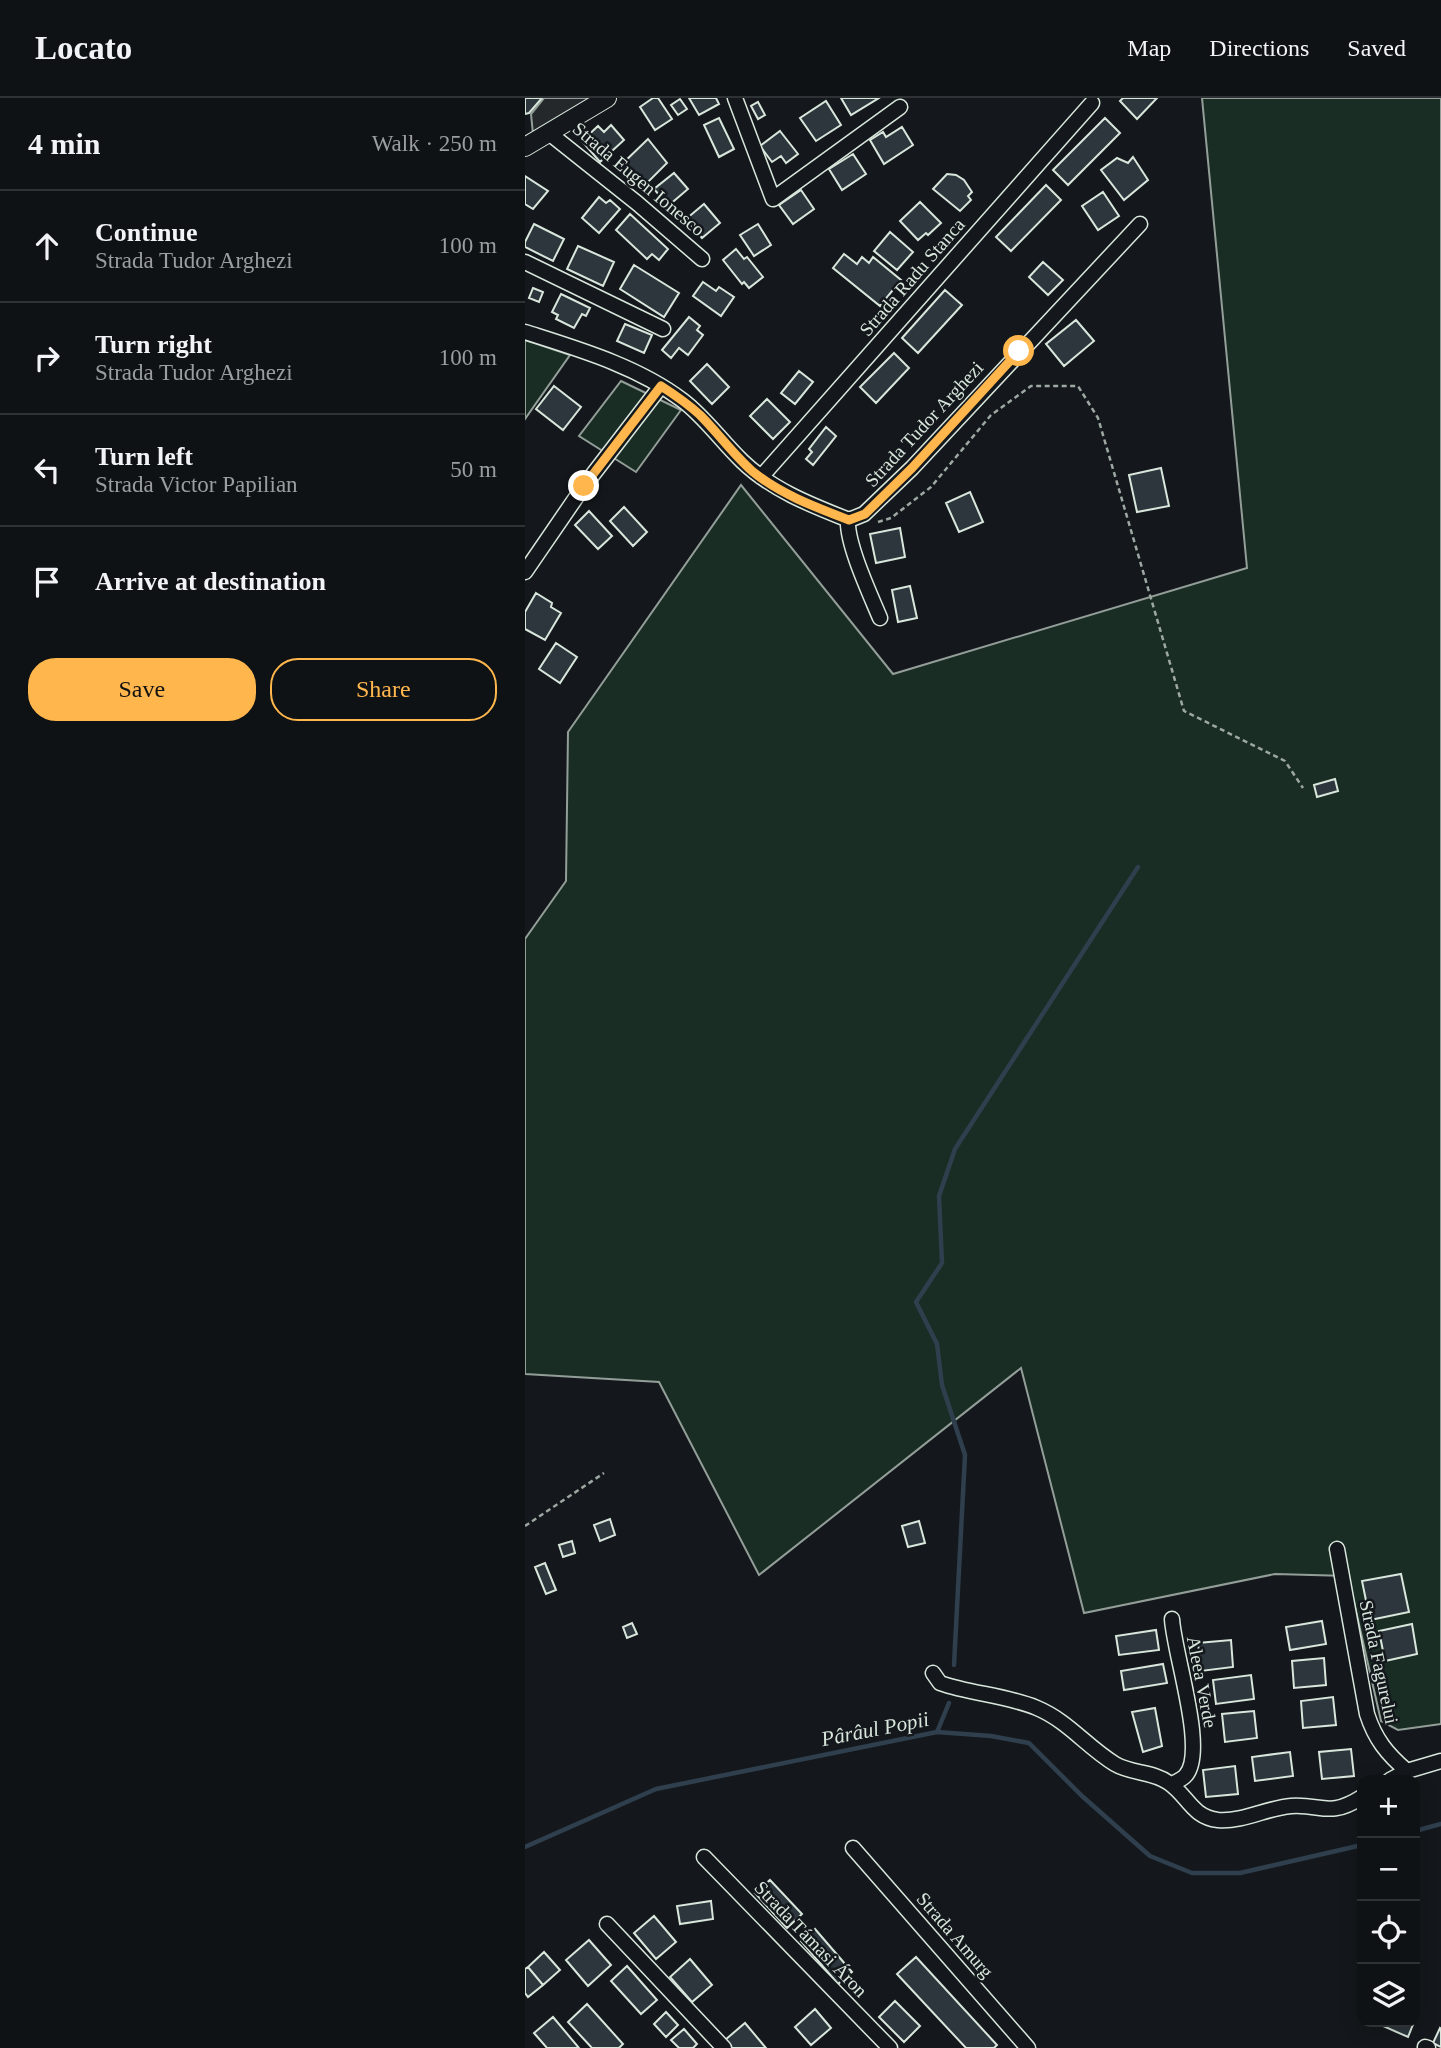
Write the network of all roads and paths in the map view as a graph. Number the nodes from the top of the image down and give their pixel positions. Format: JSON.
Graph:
{"nodes":[{"id":1,"x":607,"y":98,"type":"edge"},
{"id":2,"x":736,"y":98,"type":"edge"},
{"id":3,"x":1092,"y":103,"type":"dead end"},
{"id":4,"x":900,"y":107,"type":"dead end"},
{"id":5,"x":549,"y":133,"type":"junction"},
{"id":6,"x":525,"y":147,"type":"edge"},
{"id":7,"x":1140,"y":224,"type":"dead end"},
{"id":8,"x":702,"y":259,"type":"dead end"},
{"id":9,"x":525,"y":262,"type":"edge"},
{"id":10,"x":663,"y":329,"type":"dead end"},
{"id":11,"x":525,"y":332,"type":"edge"},
{"id":12,"x":661,"y":386,"type":"junction"},
{"id":13,"x":761,"y":477,"type":"junction"},
{"id":14,"x":848,"y":522,"type":"junction"},
{"id":15,"x":525,"y":572,"type":"edge"},
{"id":16,"x":880,"y":618,"type":"dead end"},
{"id":17,"x":1303,"y":788,"type":"dead end"},
{"id":18,"x":604,"y":1473,"type":"dead end"},
{"id":19,"x":525,"y":1526,"type":"edge"},
{"id":20,"x":1337,"y":1549,"type":"dead end"},
{"id":21,"x":1172,"y":1619,"type":"dead end"},
{"id":22,"x":933,"y":1673,"type":"dead end"},
{"id":23,"x":1441,"y":1761,"type":"edge"},
{"id":24,"x":1407,"y":1771,"type":"junction"},
{"id":25,"x":1399,"y":1775,"type":"edge"},
{"id":26,"x":1172,"y":1784,"type":"junction"},
{"id":27,"x":1357,"y":1800,"type":"edge"},
{"id":28,"x":853,"y":1848,"type":"dead end"},
{"id":29,"x":704,"y":1857,"type":"dead end"},
{"id":30,"x":607,"y":1924,"type":"dead end"},
{"id":31,"x":724,"y":2048,"type":"edge"},
{"id":32,"x":890,"y":2048,"type":"edge"},
{"id":33,"x":1028,"y":2048,"type":"edge"}],
"edges":[{"from":1,"to":5,"type":"street","name":"Strada Eugen Ionesco"},
{"from":2,"to":4,"type":"street"},
{"from":3,"to":13,"type":"street","name":"Strada Radu Stanca"},
{"from":5,"to":6,"type":"street","name":"Strada Eugen Ionesco"},
{"from":5,"to":8,"type":"street","name":"Strada Eugen Ionesco"},
{"from":7,"to":14,"type":"street","name":"Strada Tudor Arghezi"},
{"from":9,"to":10,"type":"street"},
{"from":11,"to":12,"type":"street"},
{"from":12,"to":13,"type":"street"},
{"from":12,"to":15,"type":"street"},
{"from":13,"to":14,"type":"street"},
{"from":14,"to":16,"type":"street"},
{"from":14,"to":17,"type":"path"},
{"from":18,"to":19,"type":"path"},
{"from":20,"to":24,"type":"street","name":"Strada Fagurelui"},
{"from":21,"to":26,"type":"street","name":"Aleea Verde"},
{"from":22,"to":26,"type":"street"},
{"from":23,"to":24,"type":"street"},
{"from":24,"to":25,"type":"street"},
{"from":26,"to":27,"type":"street"},
{"from":28,"to":33,"type":"street","name":"Strada Amurg"},
{"from":29,"to":32,"type":"street","name":"Strada Támasi Áron"},
{"from":30,"to":31,"type":"street"}]}
